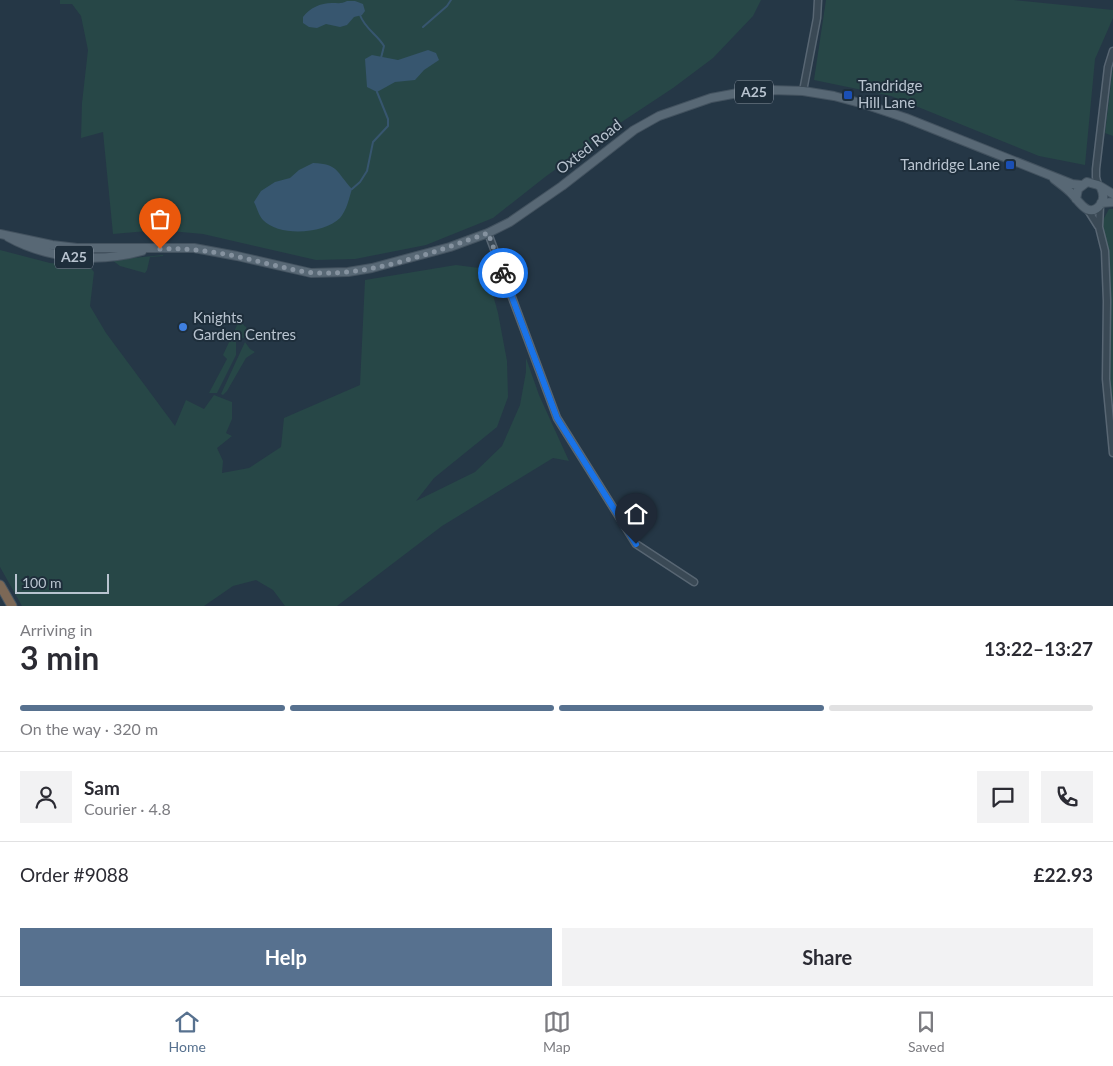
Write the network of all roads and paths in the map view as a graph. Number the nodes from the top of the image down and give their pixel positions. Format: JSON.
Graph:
{"nodes":[{"id":1,"x":818,"y":0,"type":"edge"},
{"id":2,"x":1113,"y":51,"type":"edge"},
{"id":3,"x":804,"y":91,"type":"junction"},
{"id":4,"x":1096,"y":169,"type":"junction"},
{"id":5,"x":1047,"y":173,"type":"junction"},
{"id":6,"x":1084,"y":184,"type":"junction"},
{"id":7,"x":1100,"y":187,"type":"junction"},
{"id":8,"x":1113,"y":194,"type":"edge"},
{"id":9,"x":1076,"y":199,"type":"junction"},
{"id":10,"x":1113,"y":202,"type":"edge"},
{"id":11,"x":1100,"y":204,"type":"junction"},
{"id":12,"x":1088,"y":210,"type":"junction"},
{"id":13,"x":1099,"y":227,"type":"junction"},
{"id":14,"x":488,"y":233,"type":"junction"},
{"id":15,"x":2,"y":234,"type":"edge"},
{"id":16,"x":1113,"y":453,"type":"edge"},
{"id":17,"x":694,"y":582,"type":"dead end"},
{"id":18,"x":0,"y":585,"type":"edge"},
{"id":19,"x":12,"y":606,"type":"edge"}],
"edges":[{"from":1,"to":3,"type":"street"},
{"from":2,"to":4,"type":"street"},
{"from":3,"to":5,"type":"main road","name":"Oxted Road","number":"A25"},
{"from":3,"to":14,"type":"main road","name":"Oxted Road","number":"A25"},
{"from":4,"to":6,"type":"street"},
{"from":4,"to":7,"type":"street"},
{"from":5,"to":6,"type":"main road","name":"Oxted Road","number":"A25"},
{"from":5,"to":9,"type":"main road","name":"Oxted Road","number":"A25"},
{"from":6,"to":7,"type":"main road"},
{"from":6,"to":9,"type":"main road"},
{"from":7,"to":8,"type":"main road"},
{"from":7,"to":11,"type":"main road"},
{"from":9,"to":12,"type":"main road"},
{"from":10,"to":11,"type":"main road"},
{"from":11,"to":12,"type":"main road"},
{"from":11,"to":13,"type":"street"},
{"from":12,"to":13,"type":"street"},
{"from":13,"to":16,"type":"street"},
{"from":14,"to":15,"type":"main road","name":"Oxted Road","number":"A25"},
{"from":14,"to":17,"type":"street"},
{"from":18,"to":19,"type":"highway"}]}
